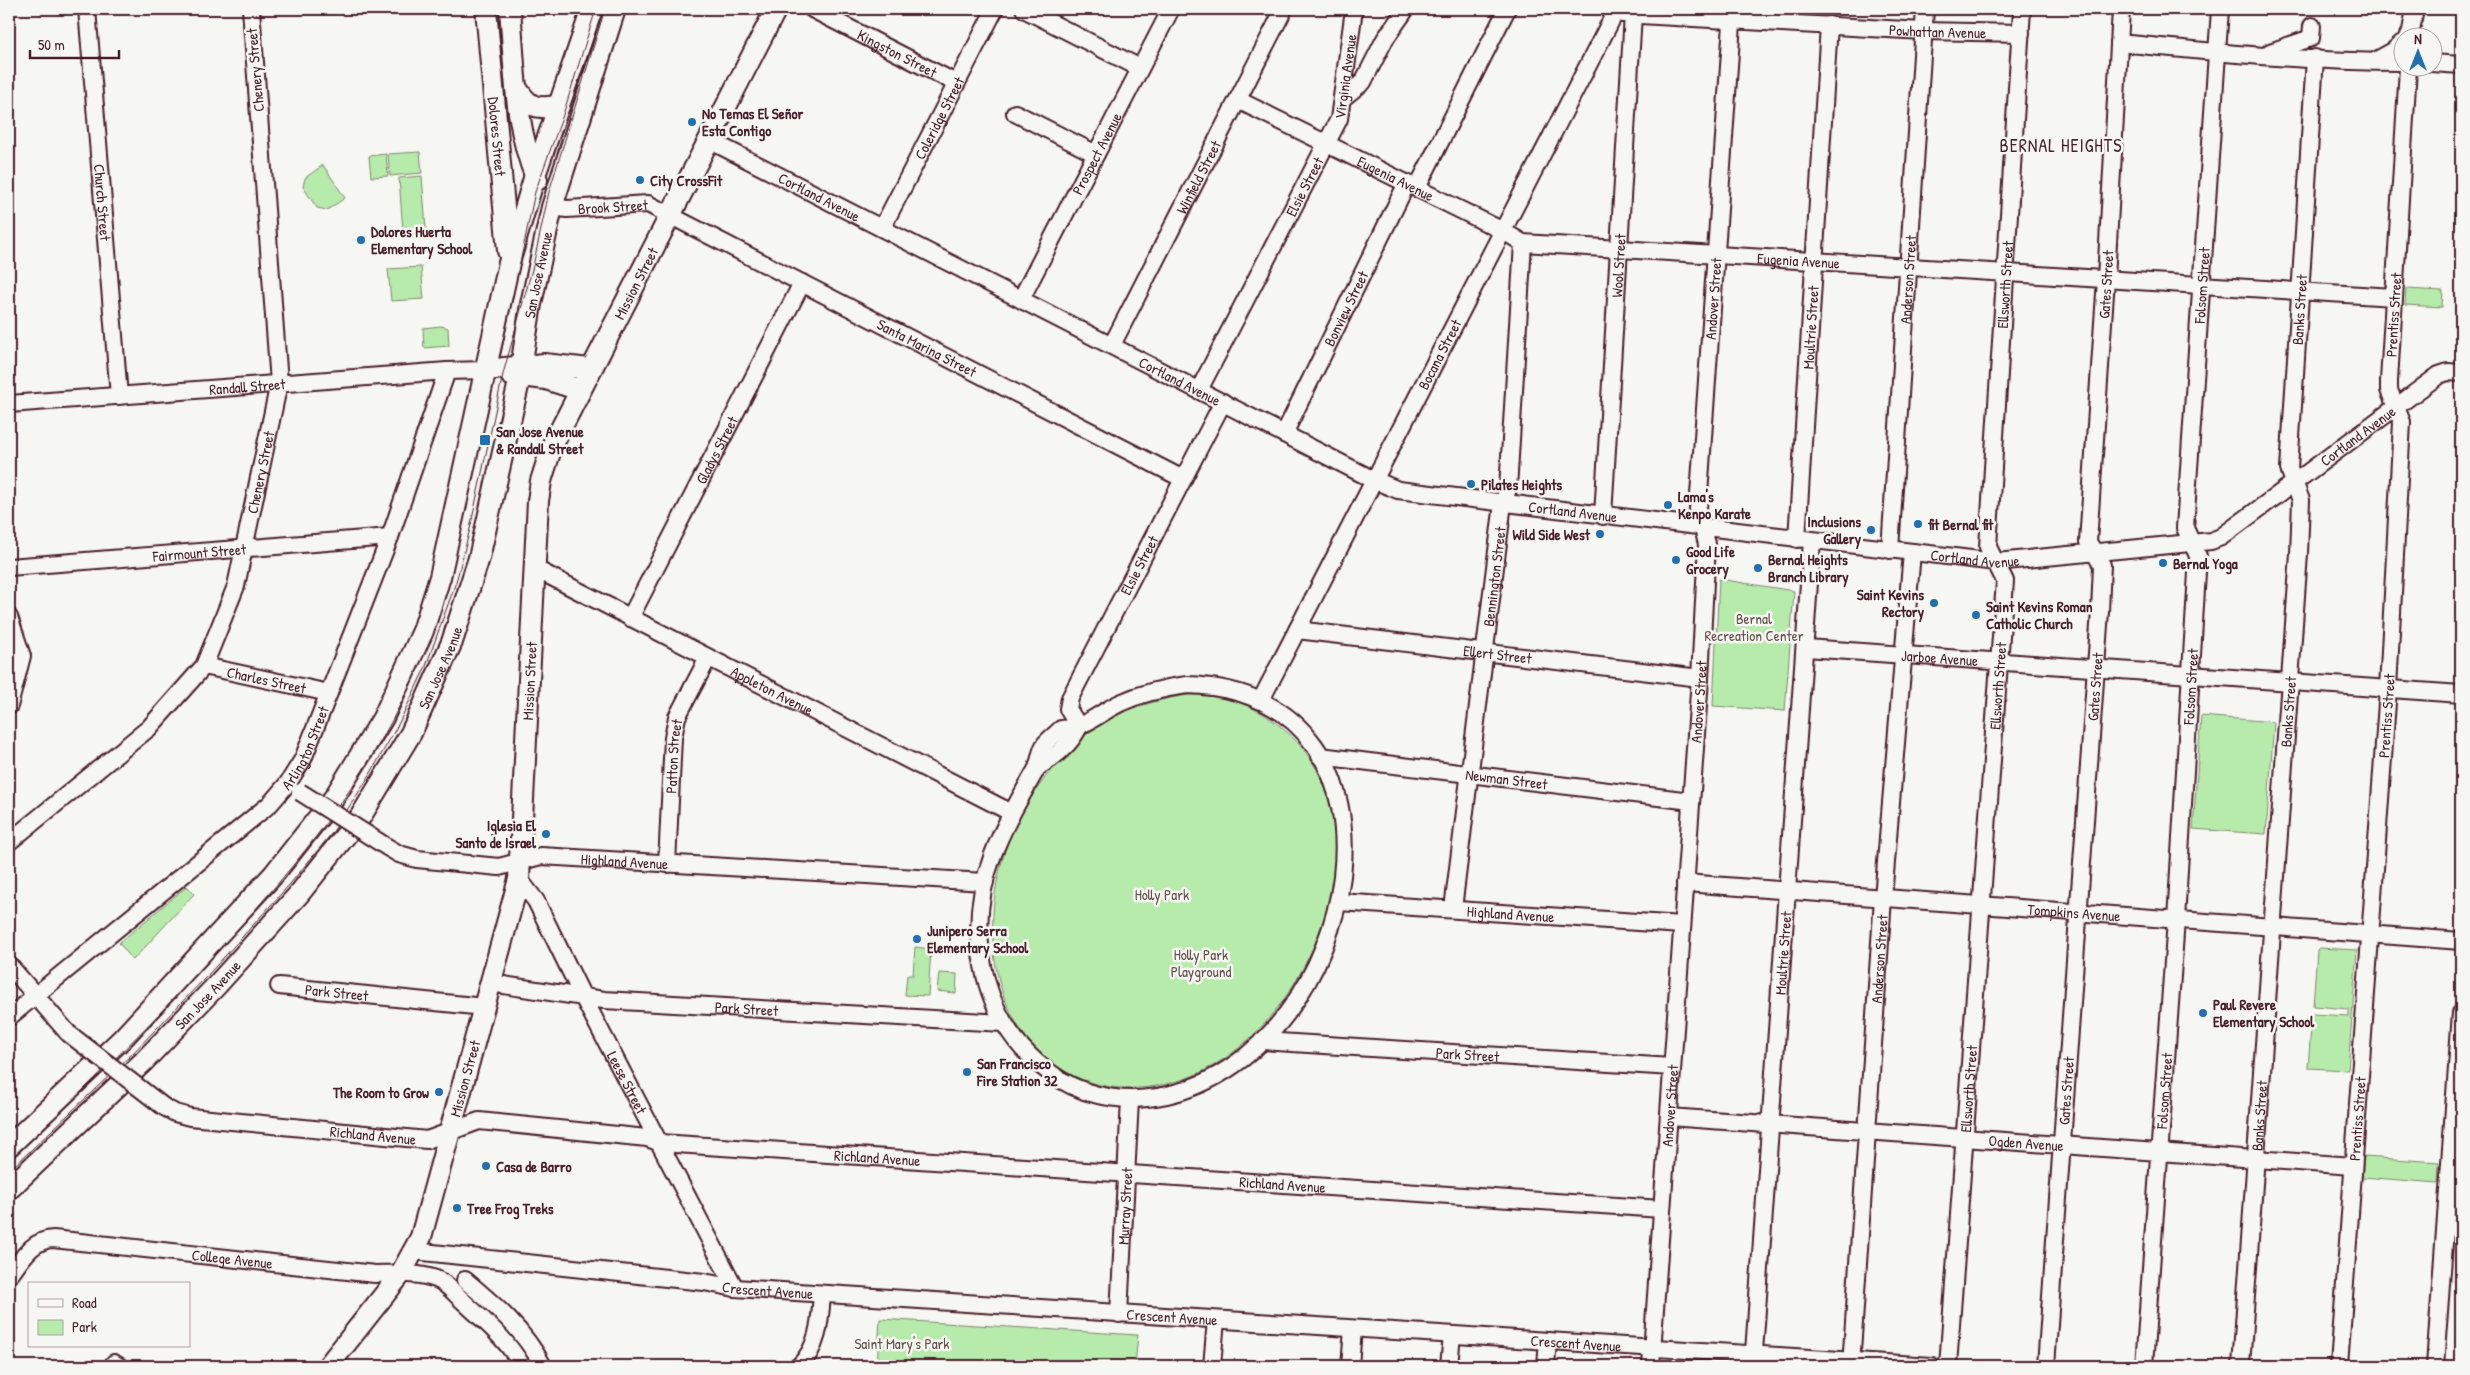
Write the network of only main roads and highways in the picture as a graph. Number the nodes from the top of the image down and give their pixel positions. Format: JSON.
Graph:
{"nodes":[{"id":1,"x":486,"y":9,"type":"edge"},
{"id":2,"x":510,"y":9,"type":"edge"},
{"id":3,"x":592,"y":9,"type":"edge"},
{"id":4,"x":615,"y":9,"type":"edge"},
{"id":5,"x":776,"y":9,"type":"edge"},
{"id":6,"x":514,"y":48,"type":"junction"},
{"id":7,"x":490,"y":49,"type":"junction"},
{"id":8,"x":516,"y":87,"type":"junction"},
{"id":9,"x":559,"y":106,"type":"junction"},
{"id":10,"x":535,"y":175,"type":"junction"},
{"id":11,"x":547,"y":234,"type":"junction"},
{"id":12,"x":509,"y":263,"type":"junction"},
{"id":13,"x":528,"y":324,"type":"junction"},
{"id":14,"x":559,"y":364,"type":"junction"},
{"id":15,"x":590,"y":369,"type":"junction"},
{"id":16,"x":485,"y":370,"type":"junction"},
{"id":17,"x":520,"y":371,"type":"junction"},
{"id":18,"x":580,"y":390,"type":"junction"},
{"id":19,"x":9,"y":1146,"type":"edge"},
{"id":20,"x":9,"y":1189,"type":"edge"},
{"id":21,"x":328,"y":1366,"type":"edge"}],
"edges":[{"from":1,"to":7,"type":"main road","name":"Dolores Street"},
{"from":2,"to":6,"type":"main road","name":"Dolores Street"},
{"from":3,"to":9,"type":"main road","name":"San Jose Avenue"},
{"from":4,"to":11,"type":"main road","name":"San Jose Avenue"},
{"from":5,"to":15,"type":"main road","name":"Mission Street"},
{"from":6,"to":7,"type":"main road"},
{"from":6,"to":8,"type":"main road","name":"Dolores Street"},
{"from":7,"to":12,"type":"main road","name":"Dolores Street"},
{"from":8,"to":9,"type":"main road"},
{"from":8,"to":10,"type":"main road","name":"Dolores Street"},
{"from":9,"to":10,"type":"main road","name":"San Jose Avenue"},
{"from":10,"to":11,"type":"main road","name":"Dolores Street"},
{"from":10,"to":12,"type":"main road","name":"San Jose Avenue"},
{"from":11,"to":13,"type":"main road","name":"San Jose Avenue"},
{"from":12,"to":16,"type":"main road","name":"San Jose Avenue"},
{"from":13,"to":14,"type":"main road"},
{"from":13,"to":17,"type":"main road","name":"San Jose Avenue"},
{"from":14,"to":15,"type":"main road","name":"Randall Street"},
{"from":14,"to":17,"type":"main road","name":"Randall Street"},
{"from":15,"to":18,"type":"main road","name":"Mission Street"},
{"from":16,"to":17,"type":"main road","name":"Randall Street"},
{"from":16,"to":19,"type":"main road","name":"San Jose Avenue"},
{"from":17,"to":18,"type":"main road","name":"Randall Street"},
{"from":17,"to":20,"type":"main road","name":"San Jose Avenue"},
{"from":18,"to":21,"type":"main road","name":"Mission Street"}]}
